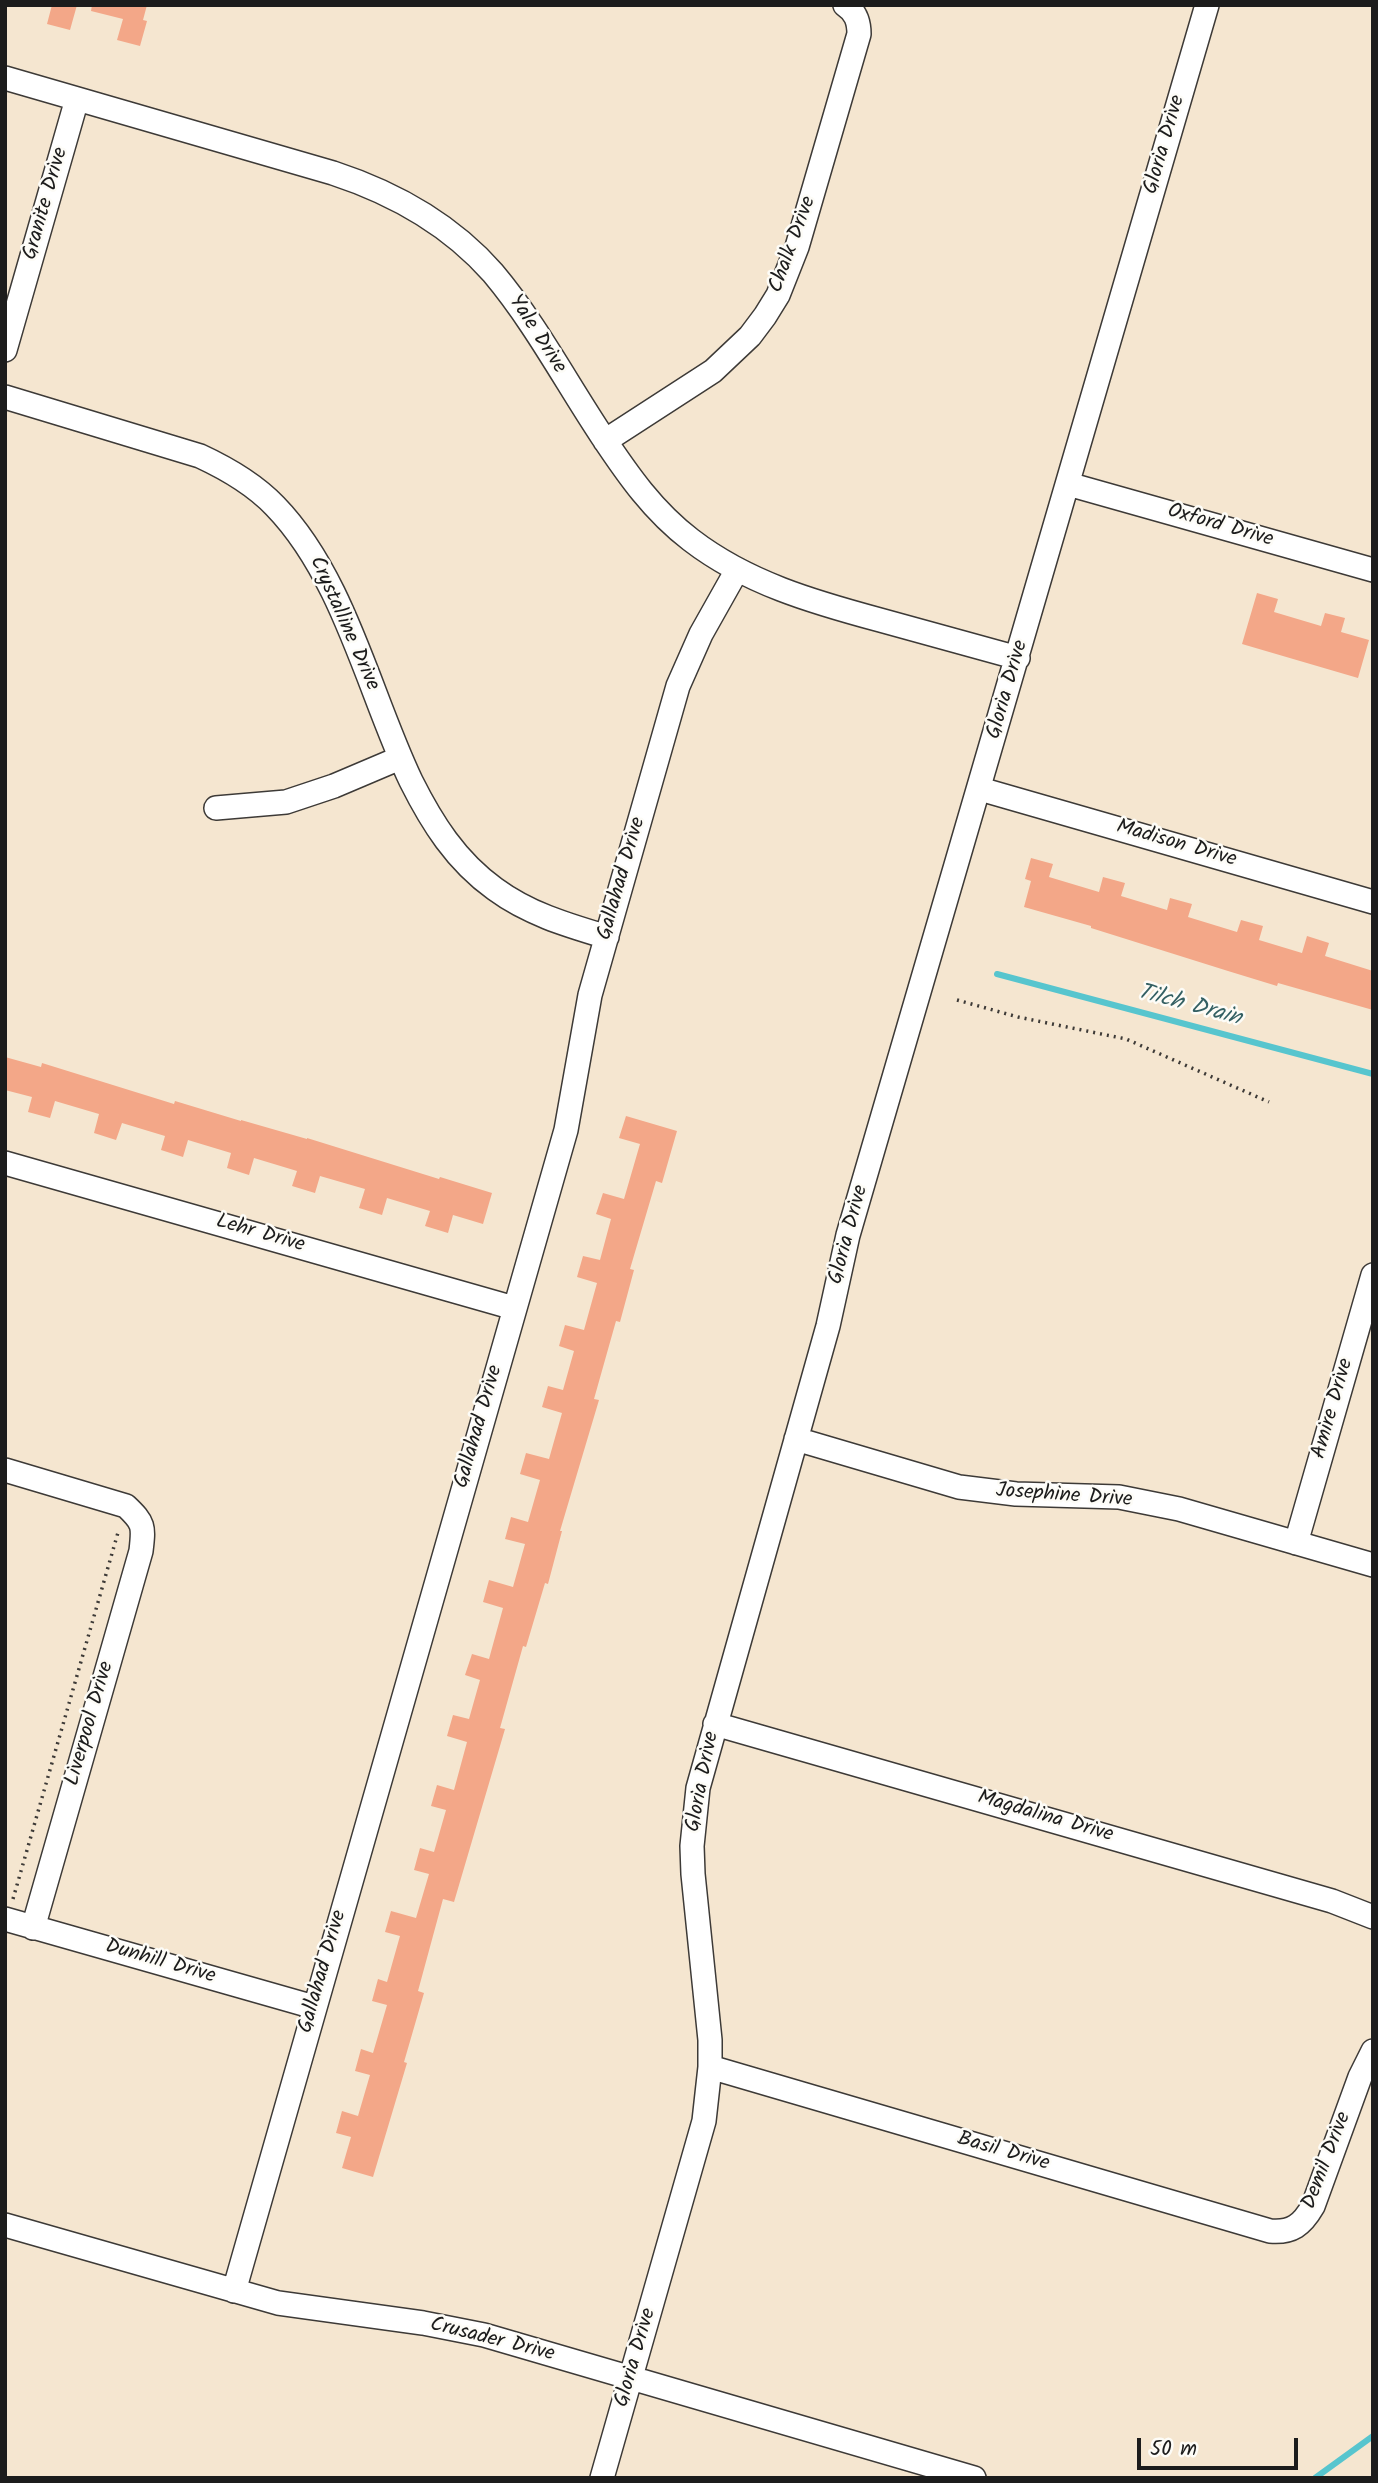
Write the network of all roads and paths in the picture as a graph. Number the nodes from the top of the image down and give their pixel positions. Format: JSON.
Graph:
{"nodes":[{"id":1,"x":1207,"y":5,"type":"edge"},
{"id":2,"x":850,"y":11,"type":"edge"},
{"id":3,"x":5,"y":78,"type":"edge"},
{"id":4,"x":77,"y":99,"type":"junction"},
{"id":5,"x":5,"y":350,"type":"edge"},
{"id":6,"x":5,"y":397,"type":"edge"},
{"id":7,"x":605,"y":441,"type":"junction"},
{"id":8,"x":1068,"y":484,"type":"junction"},
{"id":9,"x":737,"y":570,"type":"junction"},
{"id":10,"x":1373,"y":570,"type":"edge"},
{"id":11,"x":1018,"y":658,"type":"junction"},
{"id":12,"x":400,"y":758,"type":"junction"},
{"id":13,"x":980,"y":789,"type":"junction"},
{"id":14,"x":216,"y":808,"type":"dead end"},
{"id":15,"x":1373,"y":902,"type":"edge"},
{"id":16,"x":607,"y":937,"type":"junction"},
{"id":17,"x":957,"y":1000,"type":"dead end"},
{"id":18,"x":1269,"y":1102,"type":"dead end"},
{"id":19,"x":5,"y":1163,"type":"edge"},
{"id":20,"x":1373,"y":1275,"type":"edge"},
{"id":21,"x":514,"y":1308,"type":"junction"},
{"id":22,"x":796,"y":1439,"type":"junction"},
{"id":23,"x":5,"y":1469,"type":"edge"},
{"id":24,"x":130,"y":1524,"type":"junction"},
{"id":25,"x":1296,"y":1543,"type":"junction"},
{"id":26,"x":1373,"y":1566,"type":"edge"},
{"id":27,"x":715,"y":1724,"type":"junction"},
{"id":28,"x":8,"y":1912,"type":"edge"},
{"id":29,"x":1373,"y":1917,"type":"edge"},
{"id":30,"x":33,"y":1927,"type":"junction"},
{"id":31,"x":314,"y":2007,"type":"junction"},
{"id":32,"x":1373,"y":2051,"type":"edge"},
{"id":33,"x":710,"y":2067,"type":"junction"},
{"id":34,"x":5,"y":2225,"type":"edge"},
{"id":35,"x":1295,"y":2228,"type":"joint"},
{"id":36,"x":234,"y":2291,"type":"junction"},
{"id":37,"x":631,"y":2377,"type":"junction"},
{"id":38,"x":601,"y":2478,"type":"edge"},
{"id":39,"x":974,"y":2478,"type":"edge"}],
"edges":[{"from":1,"to":8,"type":"street","name":"Gloria Drive"},
{"from":2,"to":7,"type":"street","name":"Chalk Drive"},
{"from":3,"to":4,"type":"street","name":"Yale Drive"},
{"from":4,"to":5,"type":"street","name":"Granite Drive"},
{"from":4,"to":7,"type":"street","name":"Yale Drive"},
{"from":6,"to":12,"type":"street","name":"Crystalline Drive"},
{"from":7,"to":9,"type":"street","name":"Yale Drive"},
{"from":8,"to":10,"type":"street","name":"Oxford Drive"},
{"from":8,"to":11,"type":"street","name":"Gloria Drive"},
{"from":9,"to":11,"type":"street","name":"Yale Drive"},
{"from":9,"to":16,"type":"street","name":"Gallahad Drive"},
{"from":11,"to":13,"type":"street","name":"Gloria Drive"},
{"from":12,"to":14,"type":"street"},
{"from":12,"to":16,"type":"street","name":"Crystalline Drive"},
{"from":13,"to":15,"type":"street","name":"Madison Drive"},
{"from":13,"to":22,"type":"street","name":"Gloria Drive"},
{"from":16,"to":21,"type":"street","name":"Gallahad Drive"},
{"from":17,"to":18,"type":"path"},
{"from":19,"to":21,"type":"street","name":"Lehr Drive"},
{"from":20,"to":25,"type":"street","name":"Amire Drive"},
{"from":21,"to":31,"type":"street","name":"Gallahad Drive"},
{"from":22,"to":25,"type":"street","name":"Josephine Drive"},
{"from":22,"to":27,"type":"street","name":"Gloria Drive"},
{"from":23,"to":24,"type":"street"},
{"from":24,"to":28,"type":"path"},
{"from":24,"to":30,"type":"street","name":"Liverpool Drive"},
{"from":25,"to":26,"type":"street","name":"Josephine Drive"},
{"from":27,"to":29,"type":"street","name":"Magdalina Drive"},
{"from":27,"to":33,"type":"street","name":"Gloria Drive"},
{"from":28,"to":30,"type":"street","name":"Dunhill Drive"},
{"from":30,"to":31,"type":"street","name":"Dunhill Drive"},
{"from":31,"to":36,"type":"street","name":"Gallahad Drive"},
{"from":32,"to":35,"type":"street","name":"Demil Drive"},
{"from":33,"to":35,"type":"street","name":"Basil Drive"},
{"from":33,"to":37,"type":"street","name":"Gloria Drive"},
{"from":34,"to":36,"type":"street","name":"Crusader Drive"},
{"from":36,"to":37,"type":"street","name":"Crusader Drive"},
{"from":37,"to":38,"type":"street","name":"Gloria Drive"},
{"from":37,"to":39,"type":"street","name":"Crusader Drive"}]}
